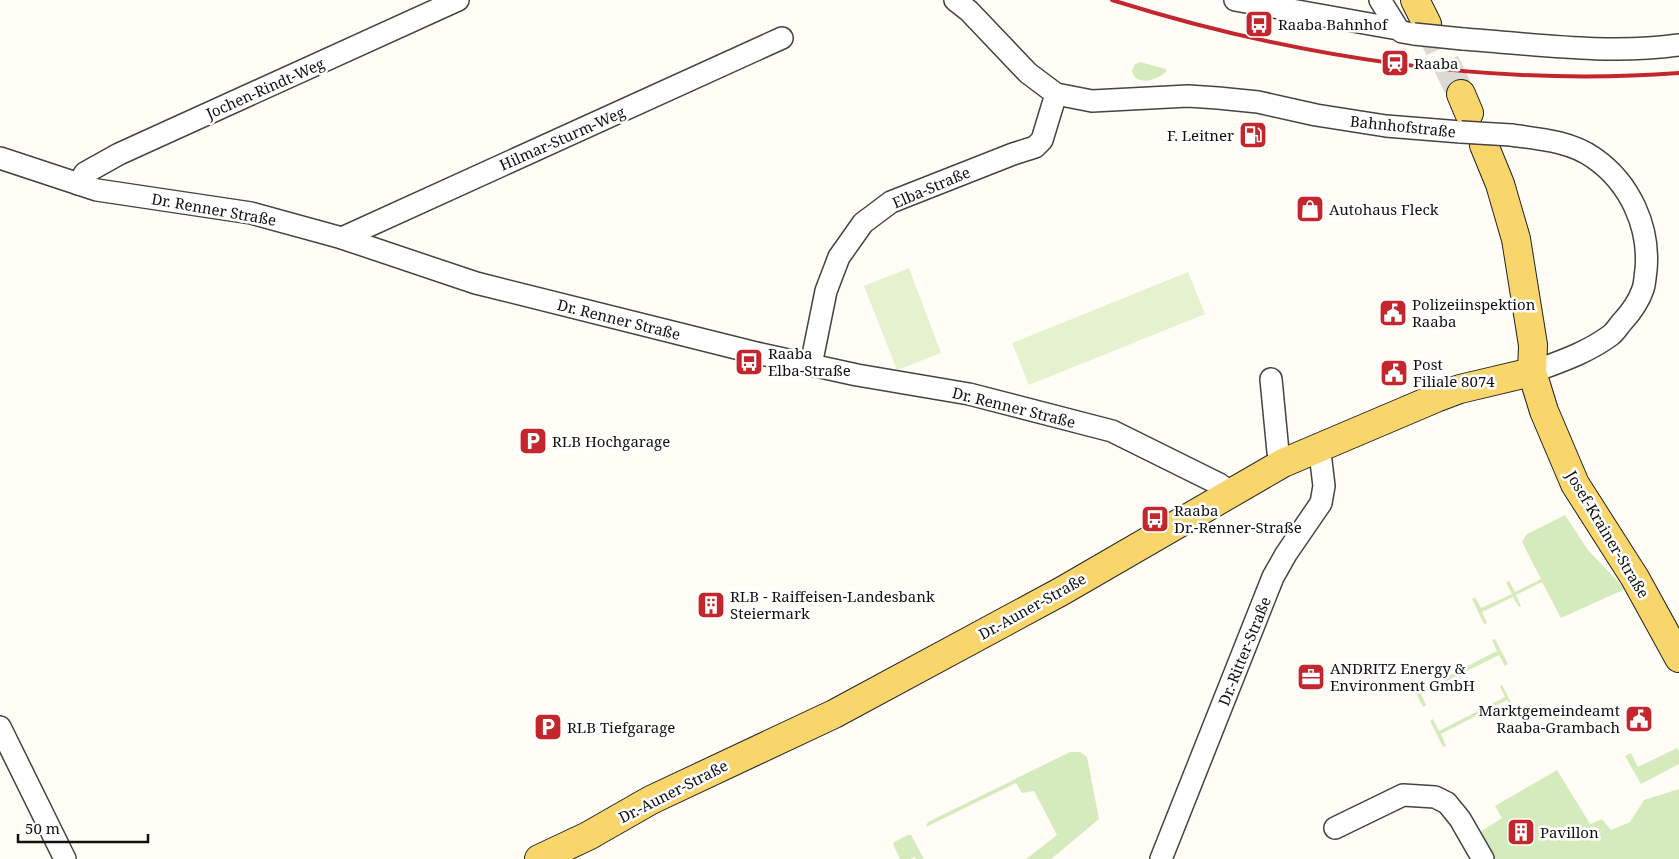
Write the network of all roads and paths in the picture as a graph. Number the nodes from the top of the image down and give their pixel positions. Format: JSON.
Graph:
{"nodes":[{"id":1,"x":458,"y":0,"type":"edge"},
{"id":2,"x":955,"y":0,"type":"edge"},
{"id":3,"x":1235,"y":0,"type":"edge"},
{"id":4,"x":1380,"y":0,"type":"edge"},
{"id":5,"x":1415,"y":0,"type":"edge"},
{"id":6,"x":1413,"y":29,"type":"junction"},
{"id":7,"x":782,"y":38,"type":"dead end"},
{"id":8,"x":1679,"y":45,"type":"edge"},
{"id":9,"x":1056,"y":94,"type":"junction"},
{"id":10,"x":1469,"y":121,"type":"junction"},
{"id":11,"x":0,"y":158,"type":"edge"},
{"id":12,"x":78,"y":184,"type":"junction"},
{"id":13,"x":342,"y":238,"type":"junction"},
{"id":14,"x":810,"y":365,"type":"junction"},
{"id":15,"x":1532,"y":372,"type":"junction"},
{"id":16,"x":1270,"y":379,"type":"dead end"},
{"id":17,"x":1316,"y":448,"type":"junction"},
{"id":18,"x":1283,"y":462,"type":"junction"},
{"id":19,"x":1232,"y":493,"type":"junction"},
{"id":20,"x":1679,"y":658,"type":"edge"},
{"id":21,"x":0,"y":727,"type":"edge"},
{"id":22,"x":1335,"y":828,"type":"dead end"},
{"id":23,"x":65,"y":859,"type":"edge"},
{"id":24,"x":539,"y":859,"type":"edge"},
{"id":25,"x":1161,"y":859,"type":"edge"},
{"id":26,"x":1483,"y":859,"type":"edge"}],
"edges":[{"from":1,"to":12,"type":"street","name":"Jochen-Rindt-Weg"},
{"from":2,"to":9,"type":"street","name":"Bahnhofstraße"},
{"from":3,"to":6,"type":"street"},
{"from":4,"to":6,"type":"street"},
{"from":5,"to":6,"type":"main road"},
{"from":6,"to":8,"type":"street","bridge":true},
{"from":7,"to":13,"type":"street","name":"Hilmar-Sturm-Weg"},
{"from":9,"to":10,"type":"street","name":"Bahnhofstraße"},
{"from":9,"to":14,"type":"street","name":"Elba-Straße"},
{"from":10,"to":15,"type":"main road","name":"Josef-Krainer-Straße"},
{"from":10,"to":15,"type":"street","name":"Bahnhofstraße","bridge":true},
{"from":11,"to":12,"type":"street","name":"Dr. Renner Straße"},
{"from":12,"to":13,"type":"street","name":"Dr. Renner Straße"},
{"from":13,"to":14,"type":"street","name":"Dr. Renner Straße"},
{"from":14,"to":19,"type":"street","name":"Dr. Renner Straße"},
{"from":15,"to":17,"type":"main road","name":"Dr.-Auner-Straße"},
{"from":15,"to":20,"type":"main road","name":"Josef-Krainer-Straße"},
{"from":16,"to":18,"type":"street"},
{"from":17,"to":18,"type":"main road","name":"Dr.-Auner-Straße"},
{"from":17,"to":25,"type":"street","name":"Dr.-Ritter-Straße"},
{"from":18,"to":19,"type":"main road","name":"Dr.-Auner-Straße"},
{"from":19,"to":24,"type":"main road","name":"Dr.-Auner-Straße"},
{"from":21,"to":23,"type":"street"},
{"from":22,"to":26,"type":"street"}]}
